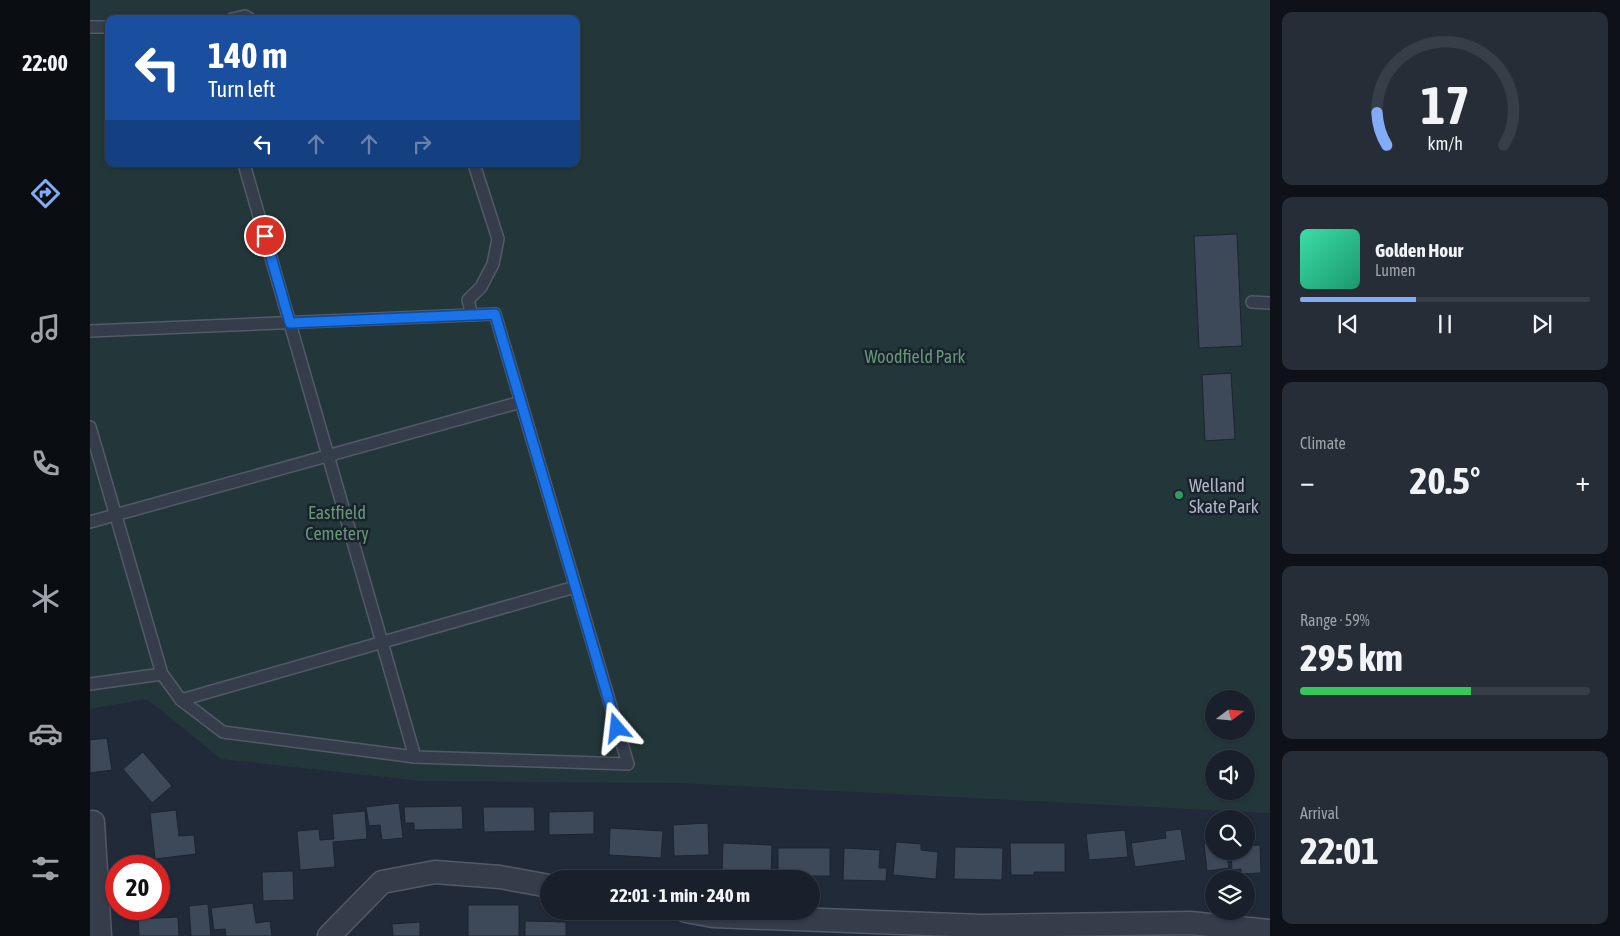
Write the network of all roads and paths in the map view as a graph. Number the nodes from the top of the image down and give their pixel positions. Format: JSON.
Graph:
{"nodes":[{"id":1,"x":105,"y":27,"type":"edge"},
{"id":2,"x":90,"y":28,"type":"edge"},
{"id":3,"x":245,"y":167,"type":"edge"},
{"id":4,"x":475,"y":167,"type":"edge"},
{"id":5,"x":1252,"y":302,"type":"dead end"},
{"id":6,"x":1270,"y":303,"type":"edge"},
{"id":7,"x":472,"y":315,"type":"junction"},
{"id":8,"x":290,"y":323,"type":"junction"},
{"id":9,"x":90,"y":331,"type":"edge"},
{"id":10,"x":521,"y":402,"type":"junction"},
{"id":11,"x":90,"y":427,"type":"edge"},
{"id":12,"x":328,"y":456,"type":"junction"},
{"id":13,"x":116,"y":514,"type":"junction"},
{"id":14,"x":90,"y":522,"type":"edge"},
{"id":15,"x":575,"y":587,"type":"junction"},
{"id":16,"x":382,"y":642,"type":"junction"},
{"id":17,"x":162,"y":674,"type":"junction"},
{"id":18,"x":90,"y":684,"type":"edge"},
{"id":19,"x":181,"y":700,"type":"junction"},
{"id":20,"x":415,"y":757,"type":"junction"},
{"id":21,"x":93,"y":822,"type":"dead end"},
{"id":22,"x":540,"y":884,"type":"edge"},
{"id":23,"x":713,"y":926,"type":"edge"},
{"id":24,"x":1190,"y":929,"type":"edge"},
{"id":25,"x":982,"y":931,"type":"edge"},
{"id":26,"x":1270,"y":931,"type":"edge"},
{"id":27,"x":100,"y":936,"type":"edge"},
{"id":28,"x":329,"y":936,"type":"edge"}],
"edges":[{"from":1,"to":2,"type":"lane"},
{"from":3,"to":8,"type":"lane"},
{"from":4,"to":7,"type":"lane"},
{"from":5,"to":6,"type":"lane"},
{"from":7,"to":8,"type":"lane"},
{"from":7,"to":10,"type":"lane"},
{"from":8,"to":9,"type":"lane"},
{"from":8,"to":12,"type":"lane"},
{"from":10,"to":12,"type":"lane"},
{"from":10,"to":15,"type":"lane"},
{"from":11,"to":13,"type":"lane"},
{"from":12,"to":13,"type":"lane"},
{"from":12,"to":16,"type":"lane"},
{"from":13,"to":14,"type":"lane"},
{"from":13,"to":17,"type":"lane"},
{"from":15,"to":16,"type":"lane"},
{"from":15,"to":20,"type":"lane"},
{"from":16,"to":19,"type":"lane"},
{"from":16,"to":20,"type":"lane"},
{"from":17,"to":18,"type":"lane"},
{"from":17,"to":19,"type":"lane"},
{"from":19,"to":20,"type":"lane"},
{"from":21,"to":27,"type":"street"},
{"from":22,"to":28,"type":"street"},
{"from":23,"to":25,"type":"street"},
{"from":24,"to":25,"type":"street"},
{"from":24,"to":26,"type":"street"}]}
